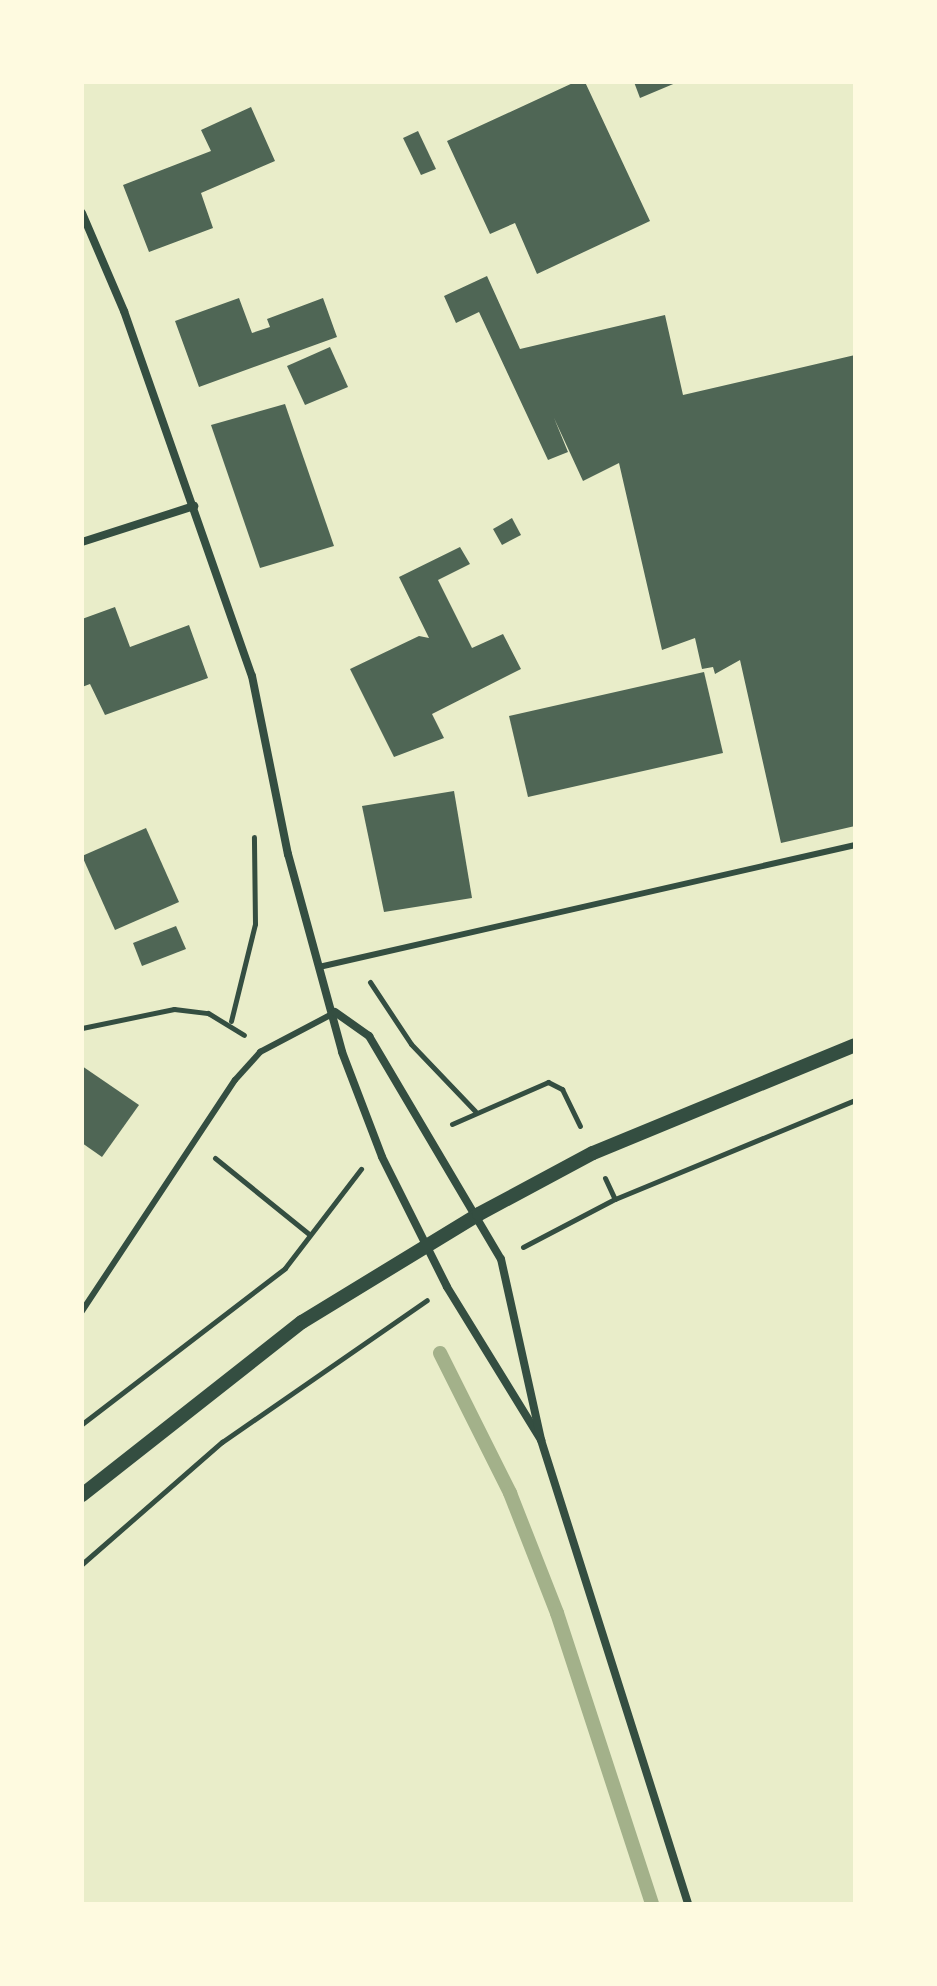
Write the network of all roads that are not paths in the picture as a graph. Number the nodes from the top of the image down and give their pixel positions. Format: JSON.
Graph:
{"nodes":[{"id":1,"x":82,"y":213,"type":"edge"},
{"id":2,"x":194,"y":506,"type":"junction"},
{"id":3,"x":82,"y":542,"type":"edge"},
{"id":4,"x":855,"y":845,"type":"edge"},
{"id":5,"x":319,"y":967,"type":"junction"},
{"id":6,"x":335,"y":1012,"type":"junction"},
{"id":7,"x":855,"y":1045,"type":"edge"},
{"id":8,"x":479,"y":1214,"type":"junction"},
{"id":9,"x":426,"y":1246,"type":"junction"},
{"id":10,"x":82,"y":1311,"type":"edge"},
{"id":11,"x":541,"y":1440,"type":"junction"},
{"id":12,"x":82,"y":1495,"type":"edge"},
{"id":13,"x":688,"y":1904,"type":"edge"}],
"edges":[{"from":1,"to":2,"type":"street"},
{"from":2,"to":3,"type":"street"},
{"from":2,"to":5,"type":"street"},
{"from":4,"to":5,"type":"lane"},
{"from":5,"to":6,"type":"street"},
{"from":6,"to":8,"type":"street"},
{"from":6,"to":9,"type":"street"},
{"from":6,"to":10,"type":"lane"},
{"from":7,"to":8,"type":"street"},
{"from":8,"to":9,"type":"street"},
{"from":8,"to":11,"type":"street"},
{"from":9,"to":11,"type":"street"},
{"from":9,"to":12,"type":"street"},
{"from":11,"to":13,"type":"street"}]}
